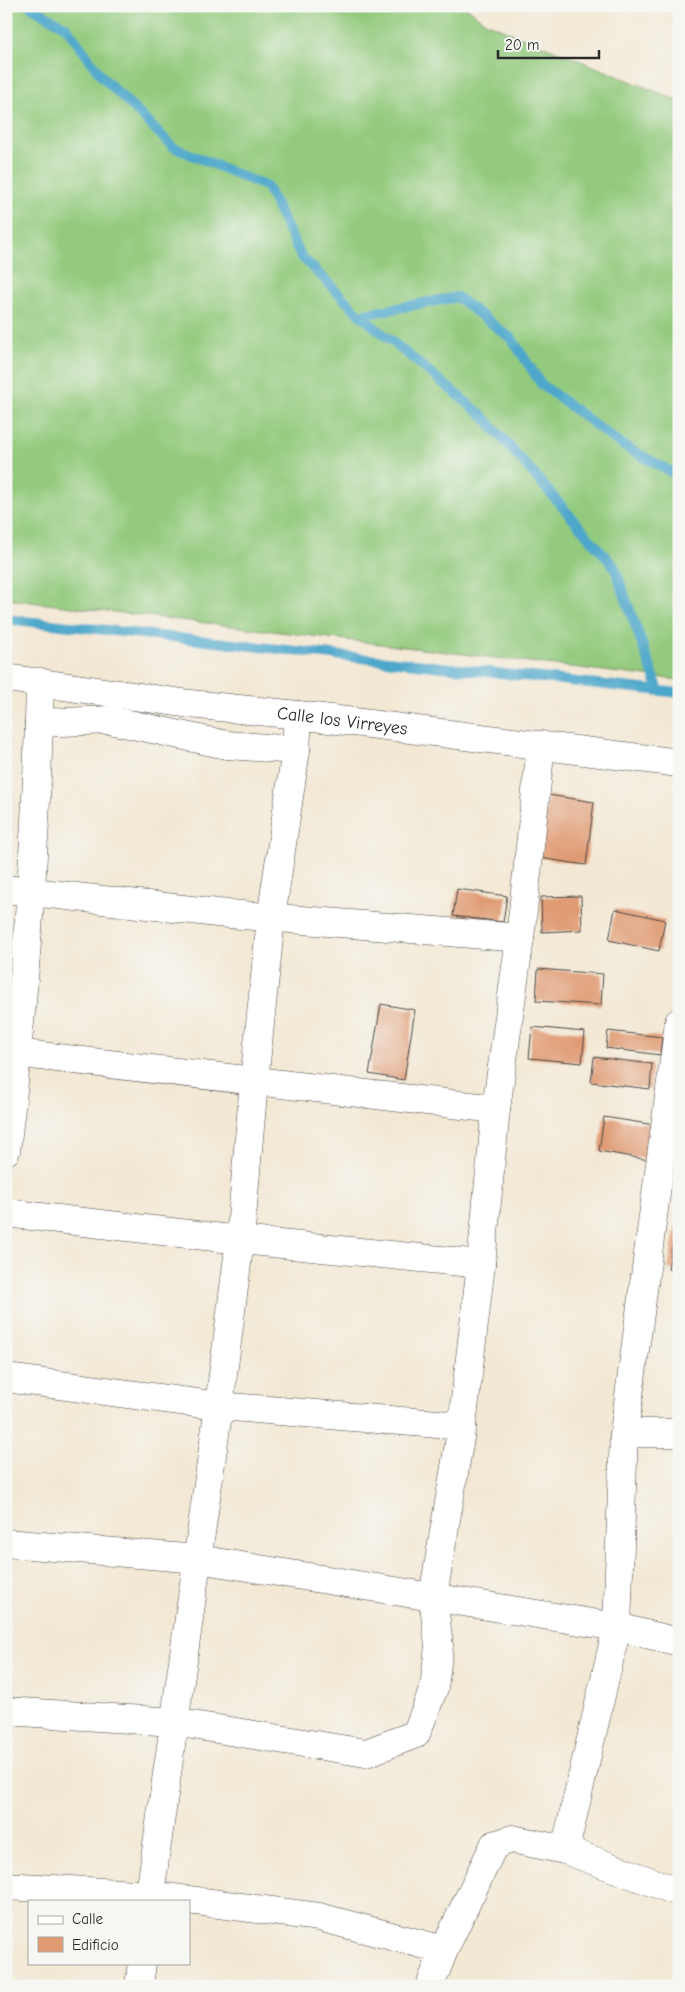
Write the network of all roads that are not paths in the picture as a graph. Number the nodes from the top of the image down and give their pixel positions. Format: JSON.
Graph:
{"nodes":[{"id":1,"x":6,"y":678,"type":"edge"},
{"id":2,"x":40,"y":682,"type":"junction"},
{"id":3,"x":190,"y":704,"type":"junction"},
{"id":4,"x":298,"y":715,"type":"junction"},
{"id":5,"x":39,"y":724,"type":"junction"},
{"id":6,"x":180,"y":735,"type":"junction"},
{"id":7,"x":541,"y":746,"type":"junction"},
{"id":8,"x":296,"y":750,"type":"junction"},
{"id":9,"x":679,"y":763,"type":"edge"},
{"id":10,"x":18,"y":891,"type":"edge"},
{"id":11,"x":271,"y":918,"type":"junction"},
{"id":12,"x":520,"y":938,"type":"junction"},
{"id":13,"x":679,"y":1022,"type":"edge"},
{"id":14,"x":12,"y":1052,"type":"edge"},
{"id":15,"x":254,"y":1082,"type":"junction"},
{"id":16,"x":496,"y":1109,"type":"junction"},
{"id":17,"x":6,"y":1151,"type":"edge"},
{"id":18,"x":6,"y":1213,"type":"edge"},
{"id":19,"x":240,"y":1240,"type":"junction"},
{"id":20,"x":481,"y":1264,"type":"junction"},
{"id":21,"x":6,"y":1378,"type":"edge"},
{"id":22,"x":219,"y":1406,"type":"junction"},
{"id":23,"x":462,"y":1426,"type":"junction"},
{"id":24,"x":624,"y":1433,"type":"junction"},
{"id":25,"x":679,"y":1433,"type":"edge"},
{"id":26,"x":6,"y":1543,"type":"edge"},
{"id":27,"x":198,"y":1559,"type":"junction"},
{"id":28,"x":433,"y":1596,"type":"junction"},
{"id":29,"x":617,"y":1627,"type":"junction"},
{"id":30,"x":679,"y":1642,"type":"edge"},
{"id":31,"x":6,"y":1711,"type":"edge"},
{"id":32,"x":174,"y":1722,"type":"junction"},
{"id":33,"x":565,"y":1850,"type":"junction"},
{"id":34,"x":6,"y":1886,"type":"edge"},
{"id":35,"x":679,"y":1892,"type":"edge"},
{"id":36,"x":149,"y":1898,"type":"edge"},
{"id":37,"x":167,"y":1900,"type":"edge"},
{"id":38,"x":190,"y":1903,"type":"edge"},
{"id":39,"x":444,"y":1950,"type":"junction"},
{"id":40,"x":142,"y":1964,"type":"edge"},
{"id":41,"x":139,"y":1986,"type":"edge"},
{"id":42,"x":430,"y":1986,"type":"edge"}],
"edges":[{"from":1,"to":2,"type":"street","name":"Calle los Virreyes"},
{"from":2,"to":3,"type":"street","name":"Calle los Virreyes"},
{"from":2,"to":5,"type":"street"},
{"from":3,"to":4,"type":"street","name":"Calle los Virreyes"},
{"from":3,"to":6,"type":"street"},
{"from":4,"to":7,"type":"street","name":"Calle los Virreyes"},
{"from":4,"to":8,"type":"street"},
{"from":5,"to":6,"type":"street"},
{"from":5,"to":10,"type":"street"},
{"from":6,"to":8,"type":"street"},
{"from":7,"to":9,"type":"street","name":"Calle los Virreyes"},
{"from":7,"to":12,"type":"street"},
{"from":8,"to":11,"type":"street"},
{"from":10,"to":11,"type":"street"},
{"from":10,"to":14,"type":"street"},
{"from":11,"to":12,"type":"street"},
{"from":11,"to":15,"type":"street"},
{"from":12,"to":16,"type":"street"},
{"from":13,"to":24,"type":"street"},
{"from":14,"to":15,"type":"street"},
{"from":14,"to":17,"type":"street"},
{"from":15,"to":16,"type":"street"},
{"from":15,"to":19,"type":"street"},
{"from":16,"to":20,"type":"street"},
{"from":18,"to":19,"type":"street"},
{"from":19,"to":20,"type":"street"},
{"from":19,"to":22,"type":"street"},
{"from":20,"to":23,"type":"street"},
{"from":21,"to":22,"type":"street"},
{"from":22,"to":23,"type":"street"},
{"from":22,"to":27,"type":"street"},
{"from":23,"to":28,"type":"street"},
{"from":24,"to":25,"type":"street"},
{"from":24,"to":29,"type":"street"},
{"from":26,"to":27,"type":"street"},
{"from":27,"to":28,"type":"street"},
{"from":27,"to":32,"type":"street"},
{"from":28,"to":29,"type":"street"},
{"from":28,"to":32,"type":"street"},
{"from":29,"to":30,"type":"street"},
{"from":29,"to":33,"type":"street"},
{"from":31,"to":32,"type":"street"},
{"from":32,"to":36,"type":"street"},
{"from":33,"to":35,"type":"street"},
{"from":33,"to":39,"type":"street"},
{"from":34,"to":36,"type":"street"},
{"from":36,"to":37,"type":"street"},
{"from":38,"to":39,"type":"street"},
{"from":39,"to":42,"type":"street"},
{"from":40,"to":41,"type":"street"}]}
